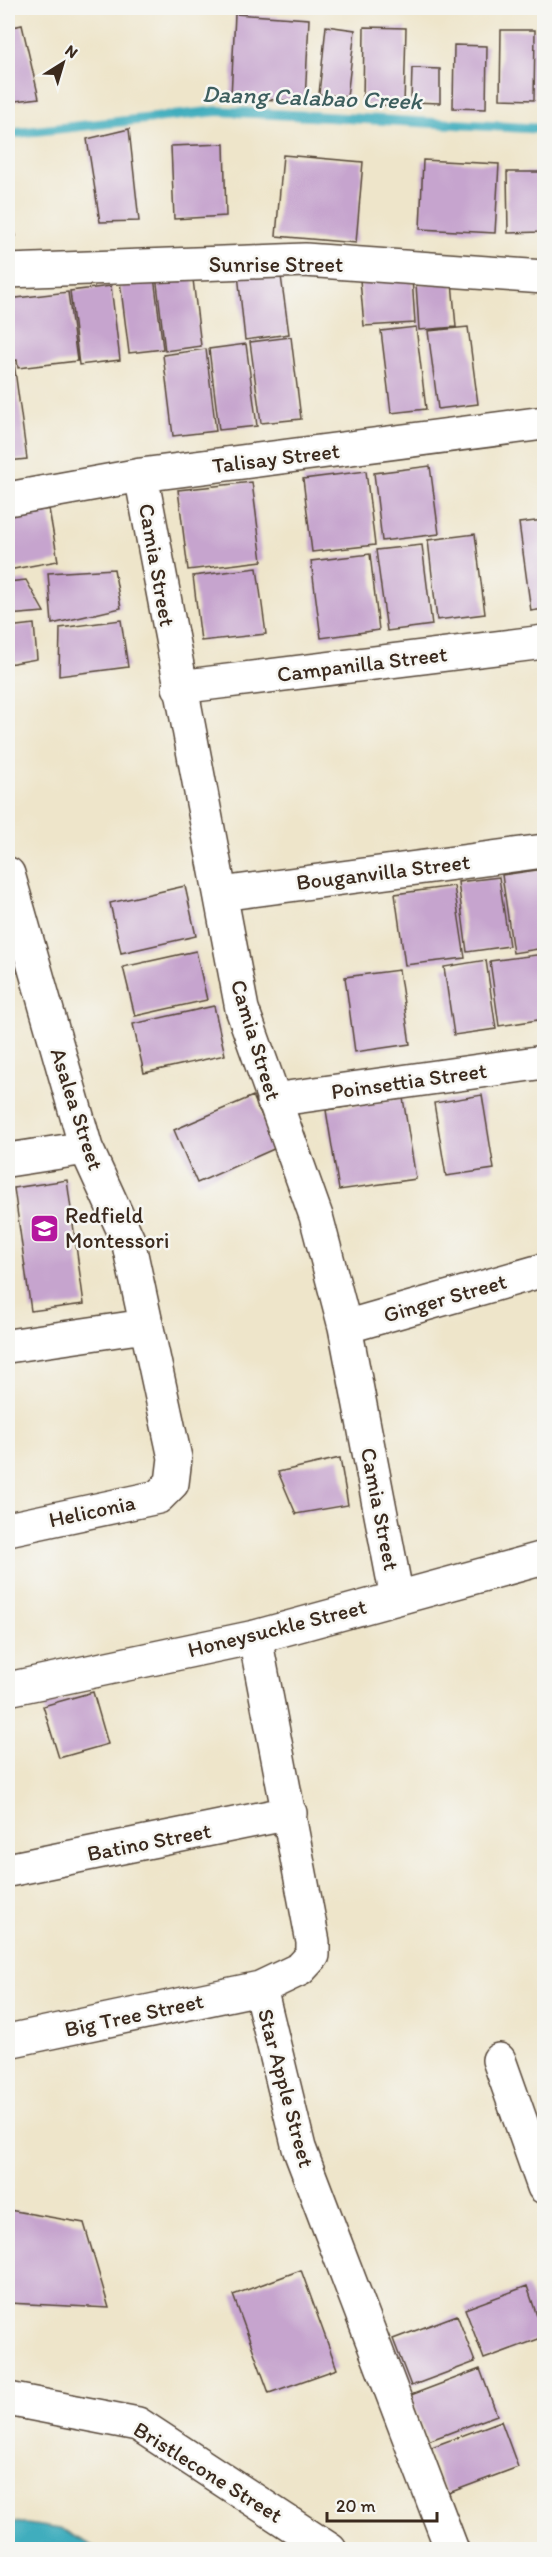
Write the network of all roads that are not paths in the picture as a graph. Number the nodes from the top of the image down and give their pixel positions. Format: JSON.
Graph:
{"nodes":[{"id":1,"x":8,"y":271,"type":"edge"},
{"id":2,"x":544,"y":278,"type":"edge"},
{"id":3,"x":544,"y":423,"type":"edge"},
{"id":4,"x":141,"y":475,"type":"junction"},
{"id":5,"x":8,"y":499,"type":"edge"},
{"id":6,"x":544,"y":642,"type":"edge"},
{"id":7,"x":179,"y":687,"type":"junction"},
{"id":8,"x":544,"y":851,"type":"edge"},
{"id":9,"x":8,"y":874,"type":"edge"},
{"id":10,"x":221,"y":894,"type":"junction"},
{"id":11,"x":544,"y":1062,"type":"edge"},
{"id":12,"x":273,"y":1100,"type":"junction"},
{"id":13,"x":86,"y":1148,"type":"junction"},
{"id":14,"x":8,"y":1160,"type":"edge"},
{"id":15,"x":544,"y":1270,"type":"edge"},
{"id":16,"x":145,"y":1326,"type":"junction"},
{"id":17,"x":345,"y":1327,"type":"junction"},
{"id":18,"x":8,"y":1346,"type":"edge"},
{"id":19,"x":172,"y":1483,"type":"joint"},
{"id":20,"x":8,"y":1529,"type":"edge"},
{"id":21,"x":544,"y":1558,"type":"edge"},
{"id":22,"x":397,"y":1598,"type":"junction"},
{"id":23,"x":255,"y":1637,"type":"junction"},
{"id":24,"x":8,"y":1689,"type":"edge"},
{"id":25,"x":290,"y":1813,"type":"junction"},
{"id":26,"x":8,"y":1870,"type":"edge"},
{"id":27,"x":260,"y":1988,"type":"junction"},
{"id":28,"x":8,"y":2041,"type":"edge"},
{"id":29,"x":499,"y":2060,"type":"dead end"},
{"id":30,"x":544,"y":2187,"type":"edge"},
{"id":31,"x":8,"y":2399,"type":"edge"},
{"id":32,"x":330,"y":2550,"type":"edge"},
{"id":33,"x":452,"y":2550,"type":"edge"}],
"edges":[{"from":1,"to":2,"type":"street","name":"Sunrise Street"},
{"from":3,"to":4,"type":"street","name":"Talisay Street"},
{"from":4,"to":5,"type":"street","name":"Talisay Street"},
{"from":4,"to":7,"type":"street","name":"Camia Street"},
{"from":6,"to":7,"type":"street","name":"Campanilla Street"},
{"from":7,"to":10,"type":"street","name":"Camia Street"},
{"from":8,"to":10,"type":"street","name":"Bouganvilla Street"},
{"from":9,"to":13,"type":"street","name":"Asalea Street"},
{"from":10,"to":12,"type":"street","name":"Camia Street"},
{"from":11,"to":12,"type":"street","name":"Poinsettia Street"},
{"from":12,"to":17,"type":"street","name":"Camia Street"},
{"from":13,"to":14,"type":"street"},
{"from":13,"to":16,"type":"street","name":"Asalea Street"},
{"from":15,"to":17,"type":"street","name":"Ginger Street"},
{"from":16,"to":18,"type":"street"},
{"from":16,"to":19,"type":"street","name":"Asalea Street"},
{"from":17,"to":22,"type":"street","name":"Camia Street"},
{"from":19,"to":20,"type":"street","name":"Heliconia"},
{"from":21,"to":22,"type":"street","name":"Honeysuckle Street"},
{"from":22,"to":23,"type":"street","name":"Honeysuckle Street"},
{"from":23,"to":24,"type":"street","name":"Honeysuckle Street"},
{"from":23,"to":25,"type":"street","name":"Star Apple Street"},
{"from":25,"to":26,"type":"street","name":"Batino Street"},
{"from":25,"to":27,"type":"street","name":"Star Apple Street"},
{"from":27,"to":28,"type":"street","name":"Big Tree Street"},
{"from":27,"to":33,"type":"street","name":"Star Apple Street"},
{"from":29,"to":30,"type":"street"},
{"from":31,"to":32,"type":"street","name":"Bristlecone Street"}]}
